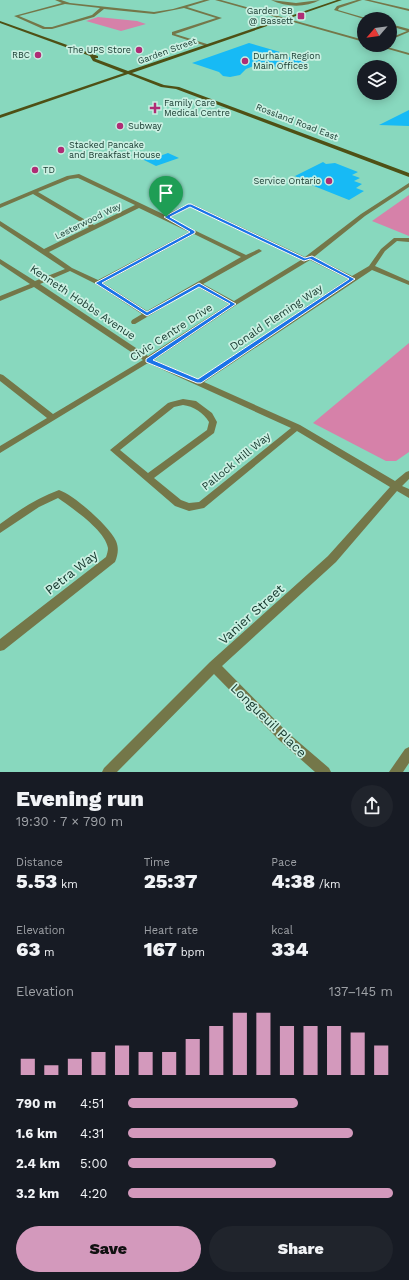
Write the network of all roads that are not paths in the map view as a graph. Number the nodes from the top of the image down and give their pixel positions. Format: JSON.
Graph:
{"nodes":[{"id":1,"x":57,"y":0,"type":"edge"},
{"id":2,"x":208,"y":0,"type":"edge"},
{"id":3,"x":216,"y":0,"type":"edge"},
{"id":4,"x":273,"y":0,"type":"edge"},
{"id":5,"x":318,"y":0,"type":"edge"},
{"id":6,"x":340,"y":0,"type":"edge"},
{"id":7,"x":360,"y":0,"type":"edge"},
{"id":8,"x":366,"y":0,"type":"edge"},
{"id":9,"x":64,"y":3,"type":"junction"},
{"id":10,"x":184,"y":7,"type":"junction"},
{"id":11,"x":103,"y":8,"type":"junction"},
{"id":12,"x":409,"y":10,"type":"edge"},
{"id":13,"x":357,"y":16,"type":"edge"},
{"id":14,"x":284,"y":18,"type":"junction"},
{"id":15,"x":0,"y":22,"type":"edge"},
{"id":16,"x":397,"y":27,"type":"edge"},
{"id":17,"x":409,"y":31,"type":"edge"},
{"id":18,"x":397,"y":36,"type":"edge"},
{"id":19,"x":357,"y":40,"type":"edge"},
{"id":20,"x":206,"y":45,"type":"junction"},
{"id":21,"x":397,"y":51,"type":"edge"},
{"id":22,"x":409,"y":54,"type":"edge"},
{"id":23,"x":92,"y":56,"type":"junction"},
{"id":24,"x":136,"y":71,"type":"junction"},
{"id":25,"x":130,"y":73,"type":"junction"},
{"id":26,"x":177,"y":88,"type":"junction"},
{"id":27,"x":0,"y":117,"type":"edge"},
{"id":28,"x":409,"y":175,"type":"edge"},
{"id":29,"x":409,"y":185,"type":"edge"},
{"id":30,"x":33,"y":192,"type":"junction"},
{"id":31,"x":140,"y":205,"type":"junction"},
{"id":32,"x":0,"y":206,"type":"edge"},
{"id":33,"x":166,"y":217,"type":"junction"},
{"id":34,"x":0,"y":223,"type":"edge"},
{"id":35,"x":94,"y":227,"type":"junction"},
{"id":36,"x":194,"y":232,"type":"junction"},
{"id":37,"x":409,"y":240,"type":"edge"},
{"id":38,"x":259,"y":251,"type":"dead end"},
{"id":39,"x":44,"y":252,"type":"junction"},
{"id":40,"x":246,"y":257,"type":"junction"},
{"id":41,"x":308,"y":259,"type":"junction"},
{"id":42,"x":0,"y":261,"type":"edge"},
{"id":43,"x":371,"y":267,"type":"junction"},
{"id":44,"x":70,"y":269,"type":"junction"},
{"id":45,"x":352,"y":279,"type":"junction"},
{"id":46,"x":34,"y":283,"type":"junction"},
{"id":47,"x":98,"y":283,"type":"junction"},
{"id":48,"x":409,"y":284,"type":"edge"},
{"id":49,"x":199,"y":285,"type":"junction"},
{"id":50,"x":0,"y":299,"type":"edge"},
{"id":51,"x":234,"y":304,"type":"junction"},
{"id":52,"x":147,"y":314,"type":"junction"},
{"id":53,"x":135,"y":322,"type":"dead end"},
{"id":54,"x":148,"y":360,"type":"junction"},
{"id":55,"x":0,"y":377,"type":"edge"},
{"id":56,"x":199,"y":382,"type":"junction"},
{"id":57,"x":53,"y":418,"type":"junction"},
{"id":58,"x":297,"y":427,"type":"junction"},
{"id":59,"x":0,"y":450,"type":"edge"},
{"id":60,"x":409,"y":474,"type":"edge"},
{"id":61,"x":148,"y":478,"type":"junction"},
{"id":62,"x":396,"y":486,"type":"junction"},
{"id":63,"x":409,"y":494,"type":"edge"},
{"id":64,"x":0,"y":529,"type":"edge"},
{"id":65,"x":0,"y":646,"type":"edge"},
{"id":66,"x":214,"y":666,"type":"junction"},
{"id":67,"x":409,"y":753,"type":"edge"},
{"id":68,"x":108,"y":772,"type":"edge"},
{"id":69,"x":325,"y":772,"type":"edge"},
{"id":70,"x":395,"y":772,"type":"edge"}],
"edges":[{"from":1,"to":9,"type":"street"},
{"from":2,"to":10,"type":"street"},
{"from":3,"to":14,"type":"street"},
{"from":4,"to":5,"type":"street"},
{"from":6,"to":14,"type":"main road","name":"Garden Street"},
{"from":7,"to":13,"type":"street"},
{"from":8,"to":12,"type":"street"},
{"from":9,"to":11,"type":"street"},
{"from":9,"to":11,"type":"street"},
{"from":10,"to":11,"type":"street"},
{"from":10,"to":20,"type":"street"},
{"from":14,"to":19,"type":"street"},
{"from":14,"to":20,"type":"main road","name":"Garden Street"},
{"from":15,"to":23,"type":"main road","name":"Rossland Road East"},
{"from":16,"to":17,"type":"street"},
{"from":17,"to":18,"type":"street"},
{"from":20,"to":24,"type":"main road","name":"Garden Street"},
{"from":21,"to":22,"type":"street"},
{"from":23,"to":24,"type":"main road","name":"Rossland Road East"},
{"from":23,"to":25,"type":"main road","name":"Rossland Road East"},
{"from":24,"to":25,"type":"main road","name":"Garden Street"},
{"from":24,"to":26,"type":"main road","name":"Rossland Road East"},
{"from":25,"to":26,"type":"main road","name":"Rossland Road East"},
{"from":25,"to":27,"type":"main road","name":"Garden Street"},
{"from":26,"to":28,"type":"main road","name":"Rossland Road East"},
{"from":29,"to":41,"type":"street","name":"Civic Centre Drive"},
{"from":30,"to":31,"type":"street"},
{"from":30,"to":32,"type":"street"},
{"from":30,"to":35,"type":"street"},
{"from":31,"to":33,"type":"street"},
{"from":31,"to":35,"type":"street","name":"Lesterwood Way"},
{"from":33,"to":36,"type":"street"},
{"from":33,"to":41,"type":"street"},
{"from":34,"to":39,"type":"street"},
{"from":35,"to":39,"type":"street","name":"Lesterwood Way"},
{"from":36,"to":40,"type":"street"},
{"from":36,"to":47,"type":"street"},
{"from":37,"to":43,"type":"street"},
{"from":38,"to":40,"type":"street"},
{"from":39,"to":44,"type":"street"},
{"from":40,"to":49,"type":"street"},
{"from":41,"to":45,"type":"street"},
{"from":41,"to":51,"type":"street","name":"Civic Centre Drive"},
{"from":42,"to":46,"type":"street","name":"Kenneth Hobbs Avenue"},
{"from":43,"to":45,"type":"street","name":"Donald Fleming Way"},
{"from":43,"to":48,"type":"street"},
{"from":44,"to":46,"type":"street"},
{"from":44,"to":47,"type":"street"},
{"from":45,"to":56,"type":"street","name":"Donald Fleming Way"},
{"from":46,"to":50,"type":"street"},
{"from":46,"to":54,"type":"street","name":"Kenneth Hobbs Avenue"},
{"from":47,"to":52,"type":"street"},
{"from":49,"to":51,"type":"street"},
{"from":49,"to":52,"type":"street"},
{"from":51,"to":54,"type":"street","name":"Civic Centre Drive"},
{"from":52,"to":53,"type":"street"},
{"from":54,"to":56,"type":"street","name":"Kenneth Hobbs Avenue"},
{"from":54,"to":57,"type":"street","name":"Civic Centre Drive"},
{"from":55,"to":57,"type":"street"},
{"from":56,"to":58,"type":"street","name":"Kenneth Hobbs Avenue"},
{"from":57,"to":59,"type":"street","name":"Civic Centre Drive"},
{"from":58,"to":61,"type":"street","name":"Pallock Hill Way"},
{"from":58,"to":62,"type":"street","name":"Kenneth Hobbs Avenue"},
{"from":60,"to":62,"type":"street","name":"Vanier Street"},
{"from":61,"to":61,"type":"street","name":"Pallock Hill Way"},
{"from":62,"to":63,"type":"street","name":"Kenneth Hobbs Avenue"},
{"from":62,"to":66,"type":"street","name":"Vanier Street"},
{"from":64,"to":65,"type":"street","name":"Petra Way"},
{"from":66,"to":68,"type":"street","name":"Vanier Street"},
{"from":66,"to":69,"type":"street","name":"Longueuil Place"},
{"from":67,"to":70,"type":"street"}]}
